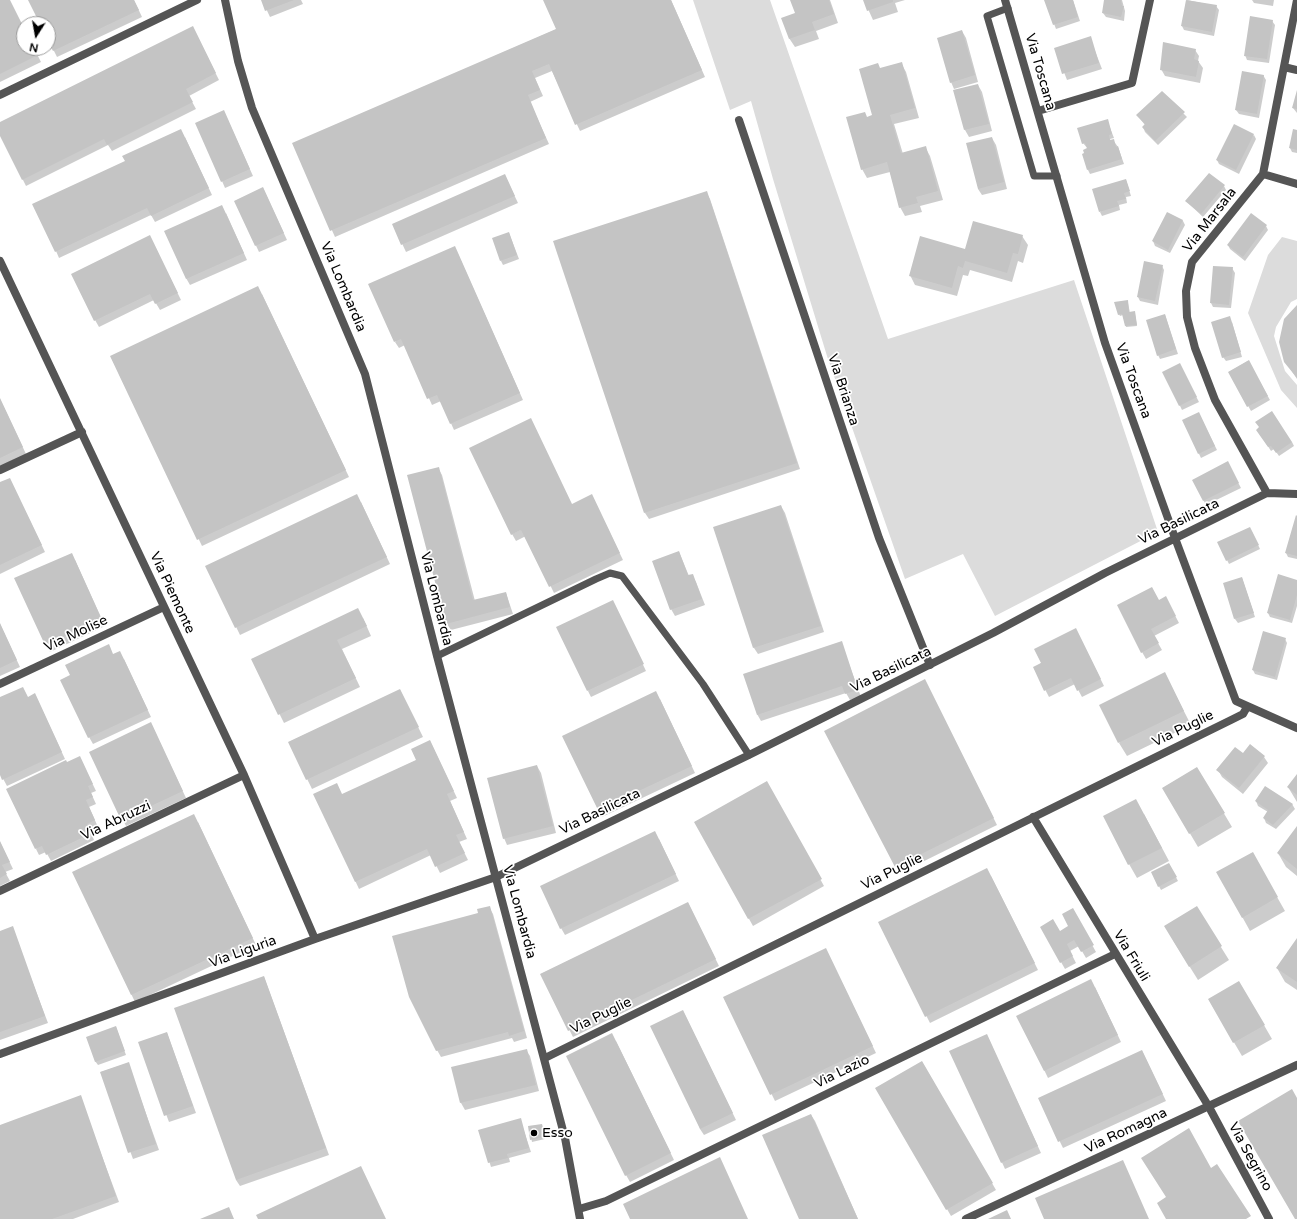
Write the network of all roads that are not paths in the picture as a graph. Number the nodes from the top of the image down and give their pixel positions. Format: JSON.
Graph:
{"nodes":[{"id":1,"x":197,"y":0,"type":"edge"},
{"id":2,"x":225,"y":0,"type":"edge"},
{"id":3,"x":1150,"y":0,"type":"edge"},
{"id":4,"x":1297,"y":0,"type":"edge"},
{"id":5,"x":1007,"y":4,"type":"edge"},
{"id":6,"x":1284,"y":67,"type":"junction"},
{"id":7,"x":1297,"y":70,"type":"edge"},
{"id":8,"x":0,"y":95,"type":"edge"},
{"id":9,"x":1038,"y":111,"type":"junction"},
{"id":10,"x":739,"y":120,"type":"dead end"},
{"id":11,"x":1263,"y":174,"type":"junction"},
{"id":12,"x":1057,"y":176,"type":"junction"},
{"id":13,"x":1297,"y":184,"type":"edge"},
{"id":14,"x":0,"y":261,"type":"edge"},
{"id":15,"x":82,"y":432,"type":"junction"},
{"id":16,"x":0,"y":470,"type":"edge"},
{"id":17,"x":1267,"y":493,"type":"junction"},
{"id":18,"x":1297,"y":494,"type":"edge"},
{"id":19,"x":1174,"y":538,"type":"junction"},
{"id":20,"x":164,"y":607,"type":"junction"},
{"id":21,"x":437,"y":656,"type":"junction"},
{"id":22,"x":930,"y":665,"type":"junction"},
{"id":23,"x":0,"y":684,"type":"edge"},
{"id":24,"x":1248,"y":707,"type":"junction"},
{"id":25,"x":1297,"y":728,"type":"edge"},
{"id":26,"x":749,"y":755,"type":"junction"},
{"id":27,"x":244,"y":775,"type":"junction"},
{"id":28,"x":1033,"y":817,"type":"junction"},
{"id":29,"x":496,"y":877,"type":"junction"},
{"id":30,"x":0,"y":891,"type":"edge"},
{"id":31,"x":315,"y":940,"type":"junction"},
{"id":32,"x":1115,"y":954,"type":"junction"},
{"id":33,"x":0,"y":1054,"type":"edge"},
{"id":34,"x":545,"y":1058,"type":"junction"},
{"id":35,"x":1297,"y":1065,"type":"edge"},
{"id":36,"x":1209,"y":1107,"type":"junction"},
{"id":37,"x":579,"y":1209,"type":"junction"},
{"id":38,"x":580,"y":1219,"type":"edge"},
{"id":39,"x":966,"y":1219,"type":"edge"},
{"id":40,"x":1270,"y":1219,"type":"edge"}],
"edges":[{"from":1,"to":8,"type":"street"},
{"from":2,"to":21,"type":"street","name":"Via Lombardia"},
{"from":3,"to":9,"type":"street"},
{"from":4,"to":6,"type":"street","name":"Via Marsala"},
{"from":5,"to":9,"type":"street","name":"Via Toscana"},
{"from":5,"to":12,"type":"lane"},
{"from":6,"to":7,"type":"street"},
{"from":6,"to":11,"type":"street","name":"Via Marsala"},
{"from":9,"to":12,"type":"street","name":"Via Toscana"},
{"from":10,"to":22,"type":"street","name":"Via Brianza"},
{"from":11,"to":13,"type":"street"},
{"from":11,"to":17,"type":"street","name":"Via Marsala"},
{"from":12,"to":19,"type":"street","name":"Via Toscana"},
{"from":14,"to":15,"type":"street","name":"Via Piemonte"},
{"from":15,"to":16,"type":"street"},
{"from":15,"to":20,"type":"street","name":"Via Piemonte"},
{"from":17,"to":18,"type":"street","name":"Via Basilicata"},
{"from":17,"to":19,"type":"street","name":"Via Basilicata"},
{"from":19,"to":22,"type":"street","name":"Via Basilicata"},
{"from":19,"to":24,"type":"street","name":"Via Toscana"},
{"from":20,"to":23,"type":"street","name":"Via Molise"},
{"from":20,"to":27,"type":"street","name":"Via Piemonte"},
{"from":21,"to":26,"type":"lane"},
{"from":21,"to":29,"type":"street","name":"Via Lombardia"},
{"from":22,"to":26,"type":"street","name":"Via Basilicata"},
{"from":24,"to":25,"type":"street","name":"Via Toscana"},
{"from":24,"to":28,"type":"street","name":"Via Puglie"},
{"from":26,"to":29,"type":"street","name":"Via Basilicata"},
{"from":27,"to":30,"type":"street","name":"Via Abruzzi"},
{"from":27,"to":31,"type":"street","name":"Via Piemonte"},
{"from":28,"to":32,"type":"street","name":"Via Friuli"},
{"from":28,"to":34,"type":"street","name":"Via Puglie"},
{"from":29,"to":31,"type":"street","name":"Via Liguria"},
{"from":29,"to":34,"type":"street","name":"Via Lombardia"},
{"from":31,"to":33,"type":"street","name":"Via Liguria"},
{"from":32,"to":36,"type":"street","name":"Via Friuli"},
{"from":32,"to":37,"type":"street","name":"Via Lazio"},
{"from":34,"to":37,"type":"street","name":"Via Lombardia"},
{"from":35,"to":36,"type":"street","name":"Via Romagna"},
{"from":36,"to":39,"type":"street","name":"Via Romagna"},
{"from":36,"to":40,"type":"street","name":"Via Segrino"},
{"from":37,"to":38,"type":"street","name":"Via Lombardia"}]}
